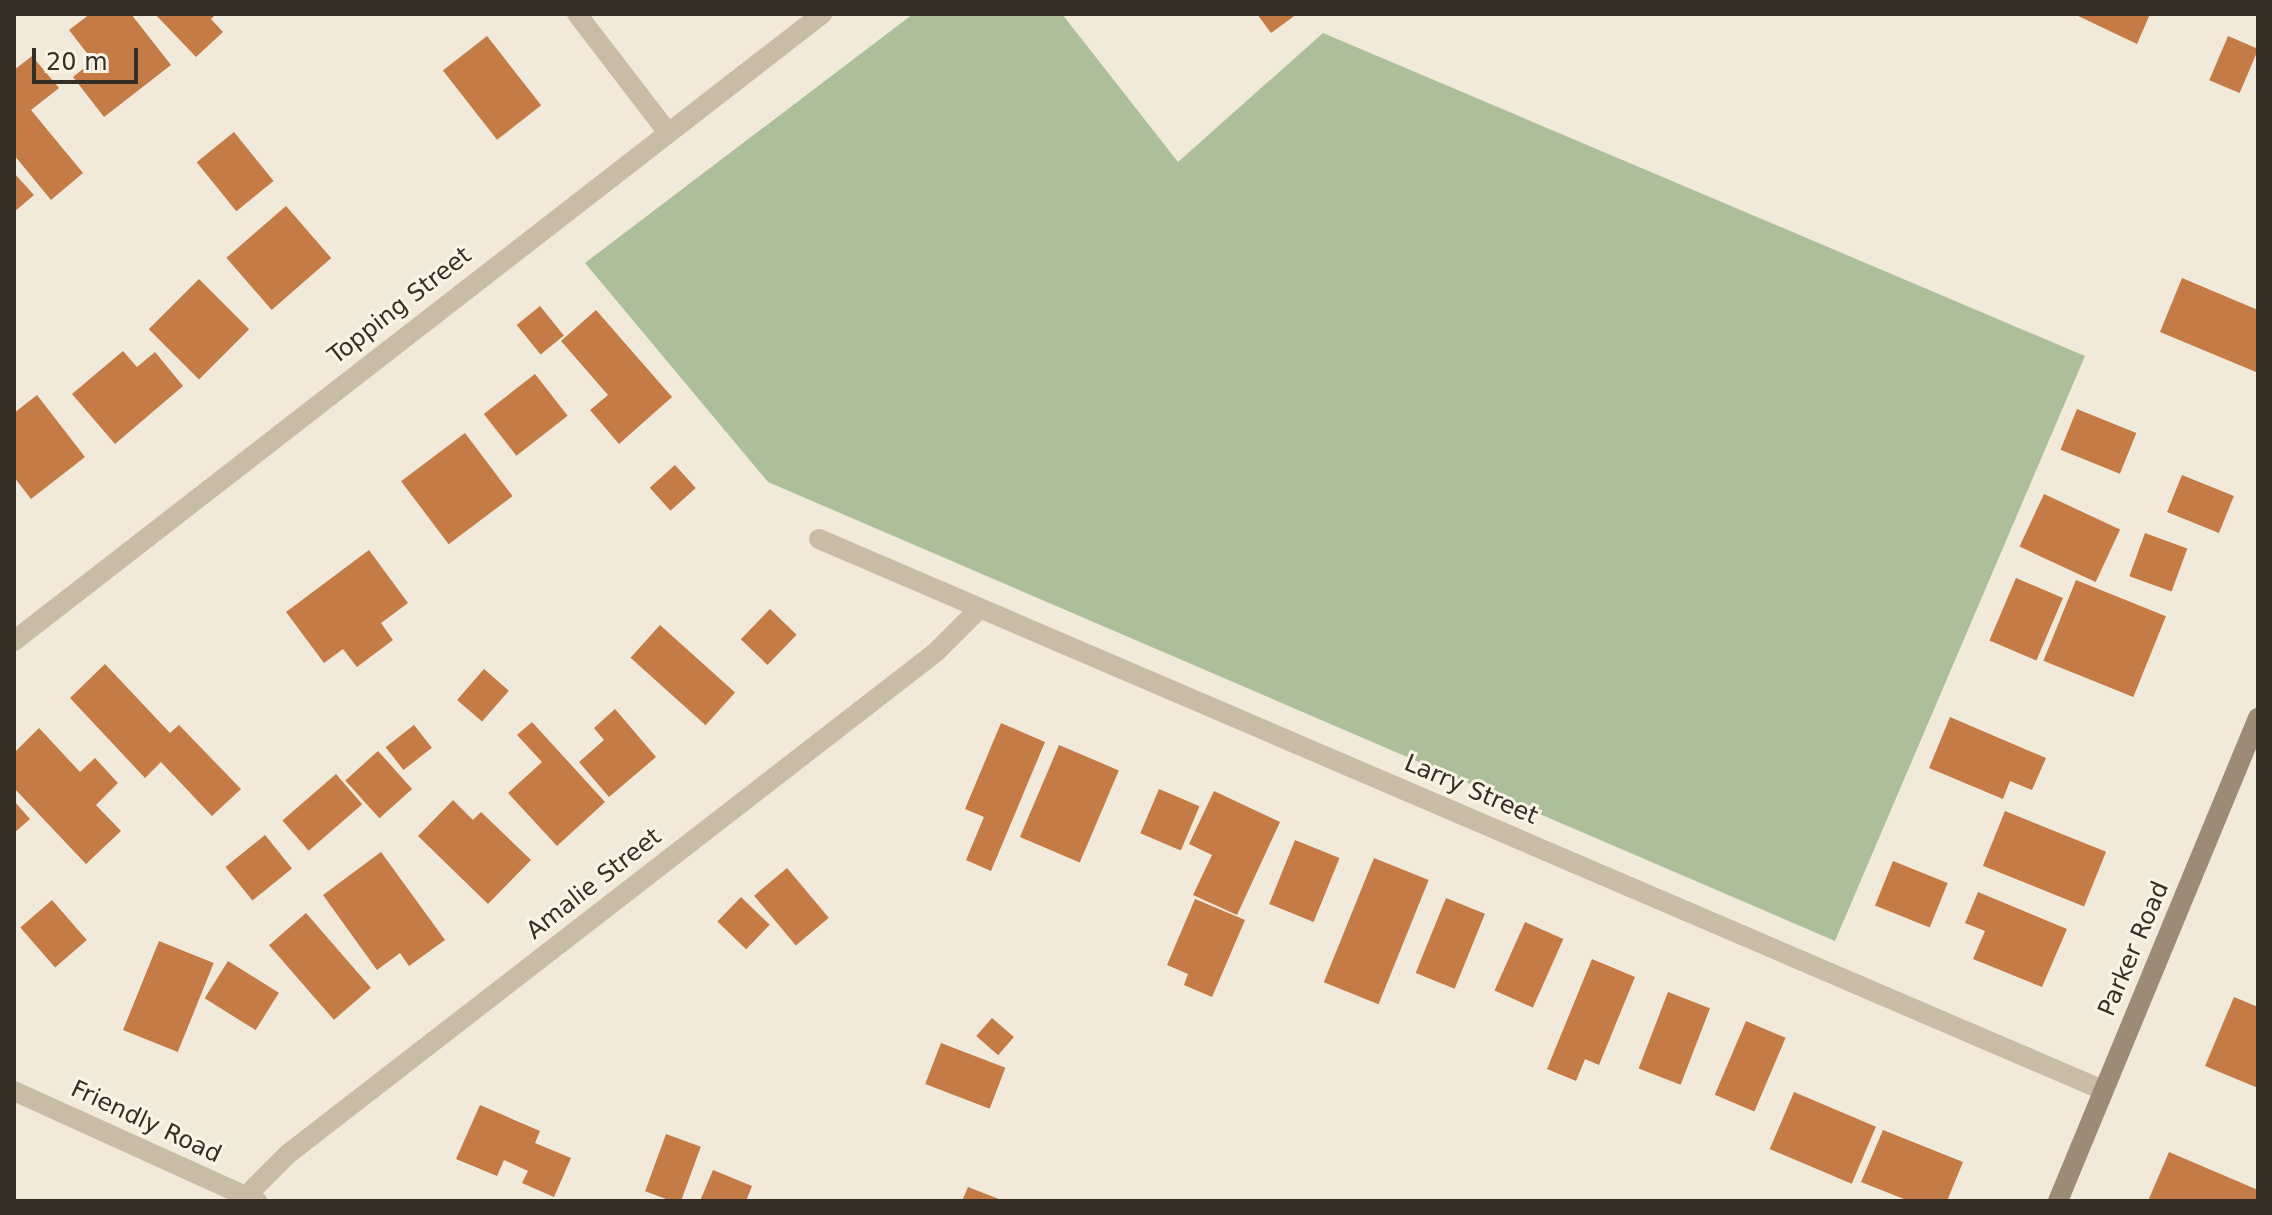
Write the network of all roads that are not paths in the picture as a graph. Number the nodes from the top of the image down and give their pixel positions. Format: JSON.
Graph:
{"nodes":[{"id":1,"x":577,"y":14,"type":"edge"},
{"id":2,"x":822,"y":14,"type":"edge"},
{"id":3,"x":666,"y":130,"type":"junction"},
{"id":4,"x":819,"y":539,"type":"dead end"},
{"id":5,"x":980,"y":608,"type":"junction"},
{"id":6,"x":14,"y":641,"type":"edge"},
{"id":7,"x":2258,"y":718,"type":"edge"},
{"id":8,"x":2103,"y":1090,"type":"junction"},
{"id":9,"x":14,"y":1091,"type":"edge"},
{"id":10,"x":248,"y":1199,"type":"edge"},
{"id":11,"x":2058,"y":1201,"type":"edge"}],
"edges":[{"from":1,"to":3,"type":"street"},
{"from":2,"to":3,"type":"street","name":"Topping Street"},
{"from":3,"to":6,"type":"street","name":"Topping Street"},
{"from":4,"to":5,"type":"street","name":"Larry Street"},
{"from":5,"to":8,"type":"street","name":"Larry Street"},
{"from":5,"to":10,"type":"street","name":"Amalie Street"},
{"from":7,"to":8,"type":"main road","name":"Parker Road"},
{"from":8,"to":11,"type":"main road","name":"Parker Road"},
{"from":9,"to":10,"type":"street","name":"Friendly Road"}]}
